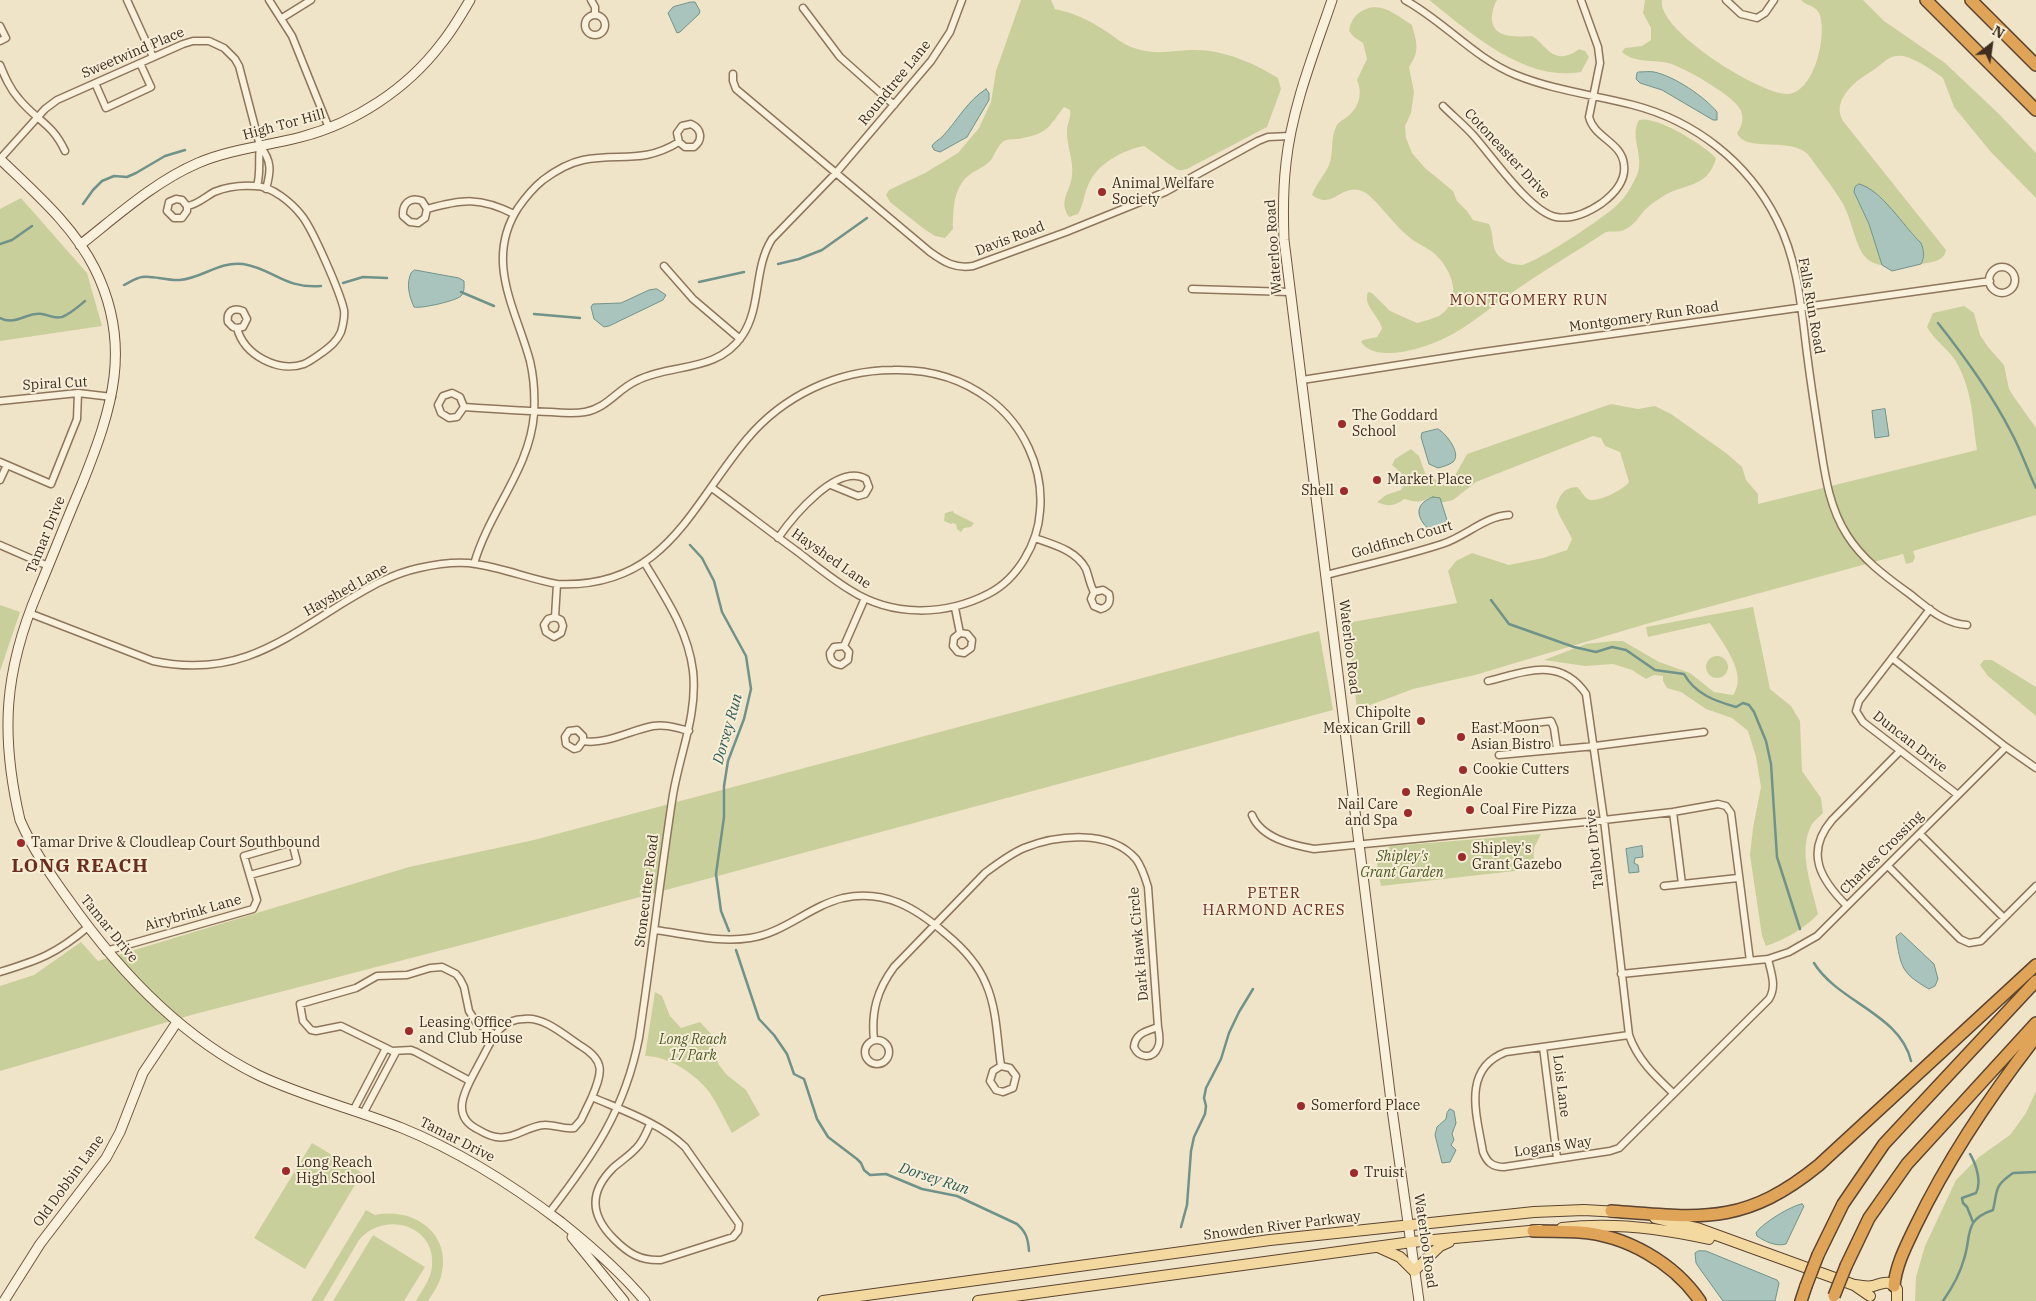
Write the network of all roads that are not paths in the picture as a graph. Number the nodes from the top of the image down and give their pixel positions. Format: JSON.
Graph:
{"nodes":[{"id":1,"x":126,"y":0,"type":"edge"},
{"id":2,"x":269,"y":0,"type":"edge"},
{"id":3,"x":311,"y":0,"type":"edge"},
{"id":4,"x":470,"y":0,"type":"edge"},
{"id":5,"x":591,"y":0,"type":"edge"},
{"id":6,"x":962,"y":0,"type":"edge"},
{"id":7,"x":1332,"y":0,"type":"edge"},
{"id":8,"x":1405,"y":0,"type":"edge"},
{"id":9,"x":1581,"y":0,"type":"edge"},
{"id":10,"x":1726,"y":0,"type":"edge"},
{"id":11,"x":1774,"y":0,"type":"edge"},
{"id":12,"x":1926,"y":0,"type":"edge"},
{"id":13,"x":1972,"y":0,"type":"edge"},
{"id":14,"x":803,"y":8,"type":"dead end"},
{"id":15,"x":595,"y":15,"type":"dead end"},
{"id":16,"x":282,"y":18,"type":"junction"},
{"id":17,"x":0,"y":26,"type":"edge"},
{"id":18,"x":0,"y":41,"type":"edge"},
{"id":19,"x":153,"y":57,"type":"junction"},
{"id":20,"x":140,"y":63,"type":"junction"},
{"id":21,"x":0,"y":65,"type":"edge"},
{"id":22,"x":2036,"y":65,"type":"edge"},
{"id":23,"x":732,"y":74,"type":"dead end"},
{"id":24,"x":95,"y":83,"type":"junction"},
{"id":25,"x":1594,"y":96,"type":"junction"},
{"id":26,"x":894,"y":105,"type":"junction"},
{"id":27,"x":1443,"y":106,"type":"dead end"},
{"id":28,"x":2036,"y":110,"type":"edge"},
{"id":29,"x":38,"y":117,"type":"junction"},
{"id":30,"x":330,"y":128,"type":"junction"},
{"id":31,"x":1290,"y":136,"type":"junction"},
{"id":32,"x":679,"y":142,"type":"dead end"},
{"id":33,"x":260,"y":146,"type":"junction"},
{"id":34,"x":65,"y":151,"type":"dead end"},
{"id":35,"x":0,"y":159,"type":"edge"},
{"id":36,"x":836,"y":174,"type":"junction"},
{"id":37,"x":257,"y":186,"type":"junction"},
{"id":38,"x":266,"y":189,"type":"junction"},
{"id":39,"x":187,"y":206,"type":"dead end"},
{"id":40,"x":427,"y":209,"type":"dead end"},
{"id":41,"x":514,"y":214,"type":"junction"},
{"id":42,"x":80,"y":245,"type":"junction"},
{"id":43,"x":664,"y":266,"type":"dead end"},
{"id":44,"x":1990,"y":281,"type":"junction"},
{"id":45,"x":1192,"y":289,"type":"dead end"},
{"id":46,"x":1290,"y":292,"type":"junction"},
{"id":47,"x":1801,"y":308,"type":"junction"},
{"id":48,"x":237,"y":328,"type":"dead end"},
{"id":49,"x":740,"y":339,"type":"junction"},
{"id":50,"x":1302,"y":380,"type":"junction"},
{"id":51,"x":78,"y":393,"type":"junction"},
{"id":52,"x":112,"y":397,"type":"junction"},
{"id":53,"x":0,"y":401,"type":"edge"},
{"id":54,"x":464,"y":407,"type":"junction"},
{"id":55,"x":534,"y":412,"type":"junction"},
{"id":56,"x":0,"y":462,"type":"edge"},
{"id":57,"x":7,"y":465,"type":"junction"},
{"id":58,"x":0,"y":480,"type":"edge"},
{"id":59,"x":831,"y":485,"type":"junction"},
{"id":60,"x":712,"y":488,"type":"junction"},
{"id":61,"x":1509,"y":515,"type":"dead end"},
{"id":62,"x":778,"y":538,"type":"junction"},
{"id":63,"x":1035,"y":538,"type":"junction"},
{"id":64,"x":0,"y":546,"type":"edge"},
{"id":65,"x":644,"y":562,"type":"junction"},
{"id":66,"x":474,"y":564,"type":"junction"},
{"id":67,"x":48,"y":566,"type":"junction"},
{"id":68,"x":1326,"y":575,"type":"junction"},
{"id":69,"x":557,"y":584,"type":"junction"},
{"id":70,"x":1094,"y":592,"type":"dead end"},
{"id":71,"x":865,"y":598,"type":"junction"},
{"id":72,"x":955,"y":608,"type":"junction"},
{"id":73,"x":1930,"y":609,"type":"junction"},
{"id":74,"x":29,"y":613,"type":"junction"},
{"id":75,"x":554,"y":618,"type":"dead end"},
{"id":76,"x":1967,"y":625,"type":"dead end"},
{"id":77,"x":960,"y":633,"type":"dead end"},
{"id":78,"x":844,"y":646,"type":"dead end"},
{"id":79,"x":1892,"y":658,"type":"junction"},
{"id":80,"x":1488,"y":681,"type":"dead end"},
{"id":81,"x":1490,"y":728,"type":"dead end"},
{"id":82,"x":689,"y":731,"type":"junction"},
{"id":83,"x":1704,"y":732,"type":"dead end"},
{"id":84,"x":583,"y":741,"type":"dead end"},
{"id":85,"x":1595,"y":746,"type":"junction"},
{"id":86,"x":2006,"y":747,"type":"junction"},
{"id":87,"x":1557,"y":750,"type":"junction"},
{"id":88,"x":1900,"y":751,"type":"junction"},
{"id":89,"x":1499,"y":755,"type":"dead end"},
{"id":90,"x":2036,"y":768,"type":"edge"},
{"id":91,"x":1958,"y":795,"type":"junction"},
{"id":92,"x":1672,"y":812,"type":"junction"},
{"id":93,"x":1252,"y":815,"type":"dead end"},
{"id":94,"x":1604,"y":820,"type":"junction"},
{"id":95,"x":1920,"y":834,"type":"junction"},
{"id":96,"x":1359,"y":843,"type":"junction"},
{"id":97,"x":1888,"y":866,"type":"junction"},
{"id":98,"x":250,"y":875,"type":"junction"},
{"id":99,"x":1738,"y":878,"type":"junction"},
{"id":100,"x":1682,"y":884,"type":"junction"},
{"id":101,"x":1664,"y":886,"type":"dead end"},
{"id":102,"x":2036,"y":886,"type":"edge"},
{"id":103,"x":1847,"y":906,"type":"junction"},
{"id":104,"x":2004,"y":918,"type":"junction"},
{"id":105,"x":936,"y":925,"type":"junction"},
{"id":106,"x":88,"y":927,"type":"junction"},
{"id":107,"x":655,"y":930,"type":"junction"},
{"id":108,"x":106,"y":950,"type":"junction"},
{"id":109,"x":1768,"y":959,"type":"junction"},
{"id":110,"x":1750,"y":961,"type":"junction"},
{"id":111,"x":2036,"y":965,"type":"edge"},
{"id":112,"x":0,"y":972,"type":"edge"},
{"id":113,"x":1621,"y":974,"type":"junction"},
{"id":114,"x":2036,"y":981,"type":"edge"},
{"id":115,"x":177,"y":1022,"type":"junction"},
{"id":116,"x":2036,"y":1024,"type":"edge"},
{"id":117,"x":1158,"y":1027,"type":"junction"},
{"id":118,"x":495,"y":1034,"type":"junction"},
{"id":119,"x":1629,"y":1035,"type":"junction"},
{"id":120,"x":2036,"y":1037,"type":"edge"},
{"id":121,"x":874,"y":1040,"type":"dead end"},
{"id":122,"x":1543,"y":1046,"type":"junction"},
{"id":123,"x":386,"y":1048,"type":"junction"},
{"id":124,"x":396,"y":1052,"type":"junction"},
{"id":125,"x":1001,"y":1066,"type":"junction"},
{"id":126,"x":470,"y":1081,"type":"junction"},
{"id":127,"x":1673,"y":1094,"type":"junction"},
{"id":128,"x":592,"y":1097,"type":"junction"},
{"id":129,"x":618,"y":1109,"type":"junction"},
{"id":130,"x":353,"y":1111,"type":"junction"},
{"id":131,"x":363,"y":1114,"type":"junction"},
{"id":132,"x":650,"y":1124,"type":"junction"},
{"id":133,"x":1557,"y":1158,"type":"junction"},
{"id":134,"x":1611,"y":1210,"type":"junction"},
{"id":135,"x":549,"y":1213,"type":"junction"},
{"id":136,"x":1409,"y":1225,"type":"junction"},
{"id":137,"x":1533,"y":1231,"type":"junction"},
{"id":138,"x":1458,"y":1238,"type":"junction"},
{"id":139,"x":1412,"y":1242,"type":"junction"},
{"id":140,"x":1742,"y":1246,"type":"junction"},
{"id":141,"x":1378,"y":1247,"type":"junction"},
{"id":142,"x":1414,"y":1271,"type":"junction"},
{"id":143,"x":1854,"y":1286,"type":"junction"},
{"id":144,"x":1875,"y":1286,"type":"junction"},
{"id":145,"x":1894,"y":1286,"type":"junction"},
{"id":146,"x":1870,"y":1298,"type":"edge"},
{"id":147,"x":1833,"y":1299,"type":"edge"},
{"id":148,"x":4,"y":1301,"type":"edge"},
{"id":149,"x":624,"y":1301,"type":"edge"},
{"id":150,"x":645,"y":1301,"type":"edge"},
{"id":151,"x":823,"y":1301,"type":"edge"},
{"id":152,"x":978,"y":1301,"type":"edge"},
{"id":153,"x":1419,"y":1301,"type":"edge"},
{"id":154,"x":1700,"y":1301,"type":"edge"},
{"id":155,"x":1801,"y":1301,"type":"edge"},
{"id":156,"x":1897,"y":1301,"type":"edge"}],
"edges":[{"from":1,"to":19,"type":"street"},
{"from":2,"to":16,"type":"street"},
{"from":3,"to":16,"type":"street"},
{"from":4,"to":30,"type":"street","name":"High Tor Hill"},
{"from":5,"to":15,"type":"street"},
{"from":6,"to":26,"type":"street","name":"Roundtree Lane"},
{"from":7,"to":31,"type":"street","name":"Waterloo Road"},
{"from":8,"to":25,"type":"street","name":"Falls Run Road"},
{"from":9,"to":25,"type":"street"},
{"from":10,"to":11,"type":"street"},
{"from":12,"to":28,"type":"highway"},
{"from":13,"to":22,"type":"highway"},
{"from":14,"to":26,"type":"street"},
{"from":16,"to":30,"type":"street"},
{"from":17,"to":18,"type":"street"},
{"from":19,"to":20,"type":"street","name":"Sweetwind Place"},
{"from":19,"to":33,"type":"street","name":"Sweetwind Place"},
{"from":20,"to":24,"type":"street","name":"Sweetwind Place"},
{"from":20,"to":24,"type":"street"},
{"from":21,"to":29,"type":"street"},
{"from":23,"to":36,"type":"street","name":"Davis Road"},
{"from":24,"to":29,"type":"street","name":"Sweetwind Place"},
{"from":25,"to":27,"type":"street","name":"Cotoneaster Drive"},
{"from":25,"to":47,"type":"street","name":"Falls Run Road"},
{"from":26,"to":36,"type":"street","name":"Roundtree Lane"},
{"from":29,"to":34,"type":"street"},
{"from":29,"to":35,"type":"street","name":"Sweetwind Place"},
{"from":30,"to":33,"type":"street","name":"High Tor Hill"},
{"from":31,"to":36,"type":"street","name":"Davis Road"},
{"from":31,"to":46,"type":"street","name":"Waterloo Road"},
{"from":32,"to":41,"type":"street"},
{"from":33,"to":37,"type":"street"},
{"from":33,"to":38,"type":"street"},
{"from":33,"to":42,"type":"street","name":"High Tor Hill"},
{"from":35,"to":42,"type":"street","name":"Tamar Drive"},
{"from":36,"to":49,"type":"street","name":"Roundtree Lane"},
{"from":37,"to":38,"type":"street"},
{"from":37,"to":39,"type":"street"},
{"from":38,"to":48,"type":"street"},
{"from":40,"to":41,"type":"street"},
{"from":41,"to":55,"type":"street"},
{"from":42,"to":52,"type":"street","name":"Tamar Drive"},
{"from":43,"to":49,"type":"street"},
{"from":44,"to":44,"type":"street"},
{"from":44,"to":47,"type":"street","name":"Montgomery Run Road"},
{"from":45,"to":46,"type":"street"},
{"from":46,"to":50,"type":"street","name":"Waterloo Road"},
{"from":47,"to":50,"type":"street","name":"Montgomery Run Road"},
{"from":47,"to":73,"type":"street","name":"Falls Run Road"},
{"from":49,"to":55,"type":"street"},
{"from":50,"to":68,"type":"street","name":"Waterloo Road"},
{"from":51,"to":52,"type":"street","name":"Spiral Cut"},
{"from":51,"to":53,"type":"street","name":"Spiral Cut"},
{"from":51,"to":57,"type":"street"},
{"from":52,"to":67,"type":"street","name":"Tamar Drive"},
{"from":54,"to":54,"type":"street"},
{"from":54,"to":55,"type":"street"},
{"from":55,"to":66,"type":"street"},
{"from":56,"to":57,"type":"street"},
{"from":57,"to":58,"type":"street"},
{"from":59,"to":59,"type":"street"},
{"from":59,"to":62,"type":"street"},
{"from":60,"to":62,"type":"street","name":"Hayshed Lane"},
{"from":60,"to":63,"type":"street","name":"Hayshed Lane"},
{"from":60,"to":65,"type":"street","name":"Hayshed Lane"},
{"from":61,"to":68,"type":"street","name":"Goldfinch Court"},
{"from":62,"to":71,"type":"street","name":"Hayshed Lane"},
{"from":63,"to":70,"type":"street"},
{"from":63,"to":72,"type":"street","name":"Hayshed Lane"},
{"from":64,"to":67,"type":"street"},
{"from":65,"to":69,"type":"street","name":"Hayshed Lane"},
{"from":65,"to":82,"type":"street","name":"Stonecutter Road"},
{"from":66,"to":69,"type":"street","name":"Hayshed Lane"},
{"from":66,"to":74,"type":"street","name":"Hayshed Lane"},
{"from":67,"to":74,"type":"street","name":"Tamar Drive"},
{"from":68,"to":96,"type":"street","name":"Waterloo Road"},
{"from":69,"to":75,"type":"street"},
{"from":71,"to":72,"type":"street","name":"Hayshed Lane"},
{"from":71,"to":78,"type":"street"},
{"from":72,"to":77,"type":"street"},
{"from":73,"to":76,"type":"street","name":"Falls Run Road"},
{"from":73,"to":79,"type":"street","name":"Duncan Drive"},
{"from":74,"to":106,"type":"street","name":"Tamar Drive"},
{"from":79,"to":86,"type":"street"},
{"from":79,"to":88,"type":"street","name":"Duncan Drive"},
{"from":80,"to":85,"type":"street","name":"Talbot Drive"},
{"from":81,"to":87,"type":"street"},
{"from":82,"to":84,"type":"street"},
{"from":82,"to":107,"type":"street","name":"Stonecutter Road"},
{"from":83,"to":85,"type":"street"},
{"from":85,"to":87,"type":"street"},
{"from":85,"to":94,"type":"street","name":"Talbot Drive"},
{"from":86,"to":90,"type":"street"},
{"from":86,"to":91,"type":"street","name":"Charles Crossing"},
{"from":87,"to":89,"type":"street"},
{"from":88,"to":91,"type":"street","name":"Duncan Drive"},
{"from":88,"to":103,"type":"street"},
{"from":91,"to":95,"type":"street","name":"Charles Crossing"},
{"from":92,"to":94,"type":"street"},
{"from":92,"to":99,"type":"street"},
{"from":92,"to":100,"type":"street"},
{"from":93,"to":96,"type":"street"},
{"from":94,"to":96,"type":"street"},
{"from":94,"to":113,"type":"street","name":"Talbot Drive"},
{"from":95,"to":97,"type":"street","name":"Charles Crossing"},
{"from":95,"to":104,"type":"street"},
{"from":96,"to":136,"type":"street","name":"Waterloo Road"},
{"from":97,"to":103,"type":"street","name":"Charles Crossing"},
{"from":97,"to":104,"type":"street"},
{"from":98,"to":98,"type":"street","name":"Airybrink Lane"},
{"from":98,"to":108,"type":"street","name":"Airybrink Lane"},
{"from":99,"to":100,"type":"street"},
{"from":99,"to":110,"type":"street"},
{"from":100,"to":101,"type":"street"},
{"from":102,"to":104,"type":"street"},
{"from":103,"to":109,"type":"street","name":"Charles Crossing"},
{"from":105,"to":107,"type":"street"},
{"from":105,"to":117,"type":"street","name":"Dark Hawk Circle"},
{"from":105,"to":121,"type":"street","name":"Dark Hawk Circle"},
{"from":105,"to":125,"type":"street"},
{"from":106,"to":108,"type":"street","name":"Tamar Drive"},
{"from":106,"to":112,"type":"street"},
{"from":107,"to":129,"type":"street","name":"Stonecutter Road"},
{"from":108,"to":115,"type":"street","name":"Tamar Drive"},
{"from":109,"to":110,"type":"street","name":"Charles Crossing"},
{"from":109,"to":127,"type":"street","name":"Logans Way"},
{"from":110,"to":113,"type":"street","name":"Charles Crossing"},
{"from":111,"to":134,"type":"highway"},
{"from":113,"to":119,"type":"street","name":"Talbot Drive"},
{"from":114,"to":155,"type":"highway","bridge":true},
{"from":115,"to":130,"type":"street","name":"Tamar Drive"},
{"from":115,"to":148,"type":"street","name":"Old Dobbin Lane"},
{"from":116,"to":147,"type":"highway","bridge":true},
{"from":117,"to":117,"type":"street","name":"Dark Hawk Circle"},
{"from":118,"to":123,"type":"street"},
{"from":118,"to":126,"type":"street"},
{"from":118,"to":128,"type":"street"},
{"from":119,"to":122,"type":"street","name":"Logans Way"},
{"from":119,"to":127,"type":"street","name":"Talbot Drive"},
{"from":120,"to":145,"type":"highway"},
{"from":122,"to":133,"type":"street","name":"Lois Lane"},
{"from":122,"to":133,"type":"street","name":"Logans Way"},
{"from":123,"to":124,"type":"street"},
{"from":123,"to":130,"type":"street"},
{"from":124,"to":126,"type":"street"},
{"from":124,"to":131,"type":"street"},
{"from":125,"to":125,"type":"street"},
{"from":126,"to":128,"type":"street"},
{"from":127,"to":133,"type":"street","name":"Logans Way"},
{"from":128,"to":129,"type":"street"},
{"from":129,"to":132,"type":"street"},
{"from":129,"to":135,"type":"street","name":"Stonecutter Road"},
{"from":130,"to":131,"type":"street","name":"Tamar Drive"},
{"from":131,"to":135,"type":"street","name":"Tamar Drive"},
{"from":132,"to":132,"type":"street"},
{"from":134,"to":136,"type":"main road","name":"Snowden River Parkway"},
{"from":134,"to":140,"type":"main road","name":"Snowden River Parkway"},
{"from":135,"to":149,"type":"street","name":"Tamar Drive"},
{"from":135,"to":150,"type":"street","name":"Tamar Drive"},
{"from":136,"to":139,"type":"street","name":"Waterloo Road"},
{"from":136,"to":151,"type":"main road","name":"Snowden River Parkway"},
{"from":137,"to":138,"type":"main road","name":"Snowden River Parkway"},
{"from":137,"to":140,"type":"main road","name":"Snowden River Parkway"},
{"from":137,"to":154,"type":"highway"},
{"from":138,"to":139,"type":"main road","name":"Snowden River Parkway"},
{"from":138,"to":142,"type":"main road"},
{"from":139,"to":141,"type":"main road","name":"Snowden River Parkway"},
{"from":139,"to":142,"type":"street","name":"Waterloo Road"},
{"from":140,"to":143,"type":"main road","name":"Snowden River Parkway"},
{"from":141,"to":142,"type":"main road"},
{"from":141,"to":152,"type":"main road","name":"Snowden River Parkway"},
{"from":142,"to":153,"type":"street","name":"Waterloo Road"},
{"from":143,"to":144,"type":"main road","name":"Snowden River Parkway"},
{"from":143,"to":146,"type":"main road","name":"Snowden River Parkway"},
{"from":144,"to":145,"type":"main road","name":"Snowden River Parkway"},
{"from":144,"to":146,"type":"main road","name":"Snowden River Parkway"},
{"from":145,"to":156,"type":"main road"}]}
